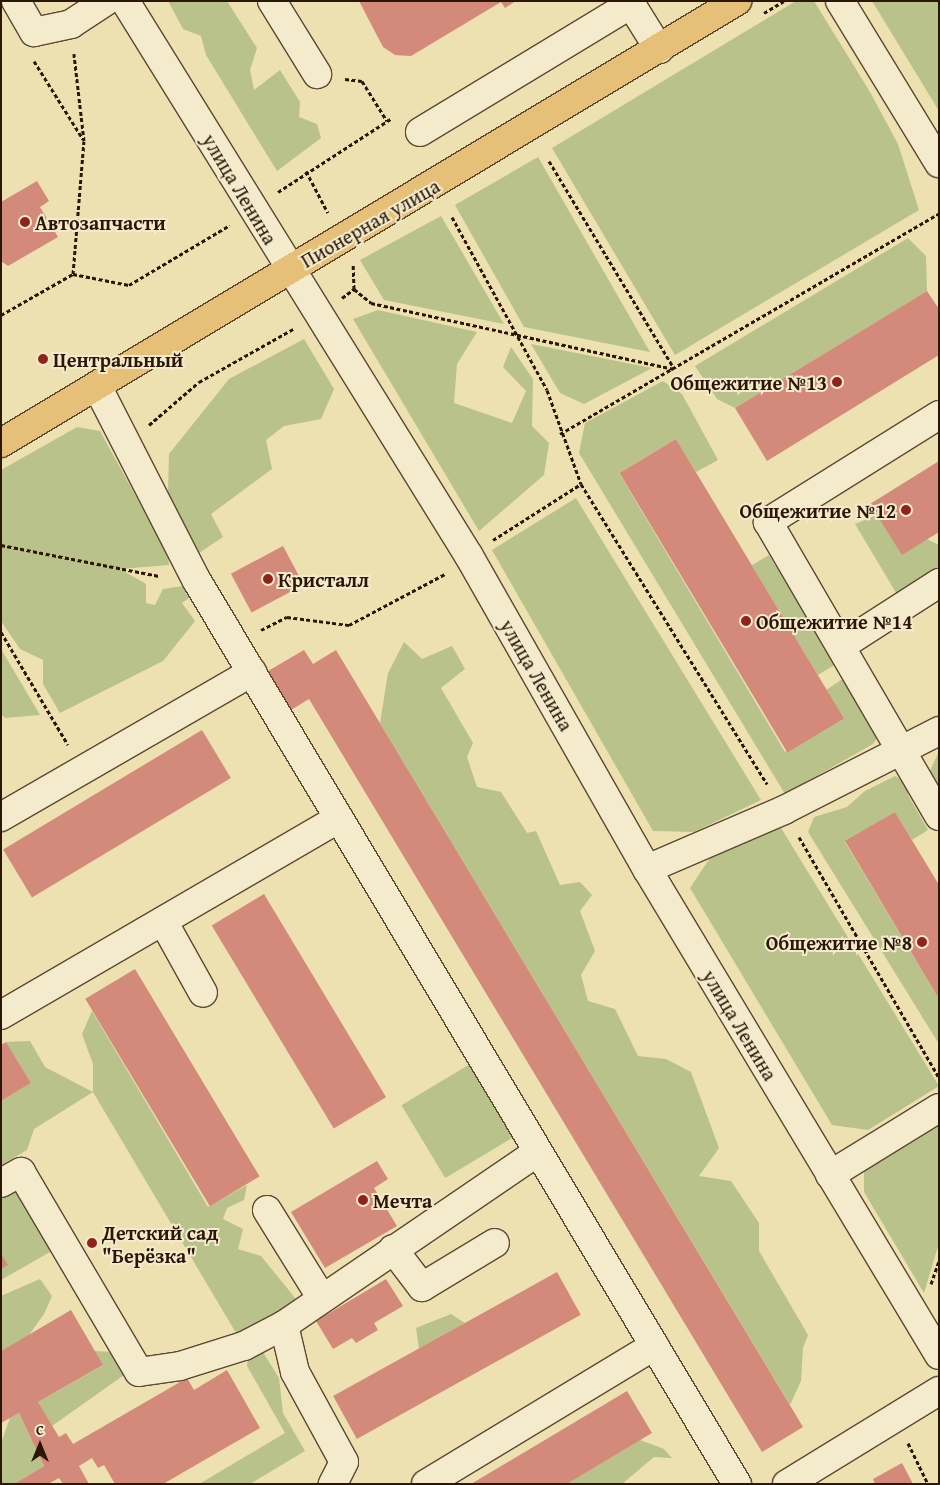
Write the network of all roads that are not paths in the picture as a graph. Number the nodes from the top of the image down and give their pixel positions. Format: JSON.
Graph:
{"nodes":[{"id":1,"x":16,"y":1,"type":"edge"},
{"id":2,"x":106,"y":1,"type":"edge"},
{"id":3,"x":125,"y":1,"type":"edge"},
{"id":4,"x":272,"y":1,"type":"edge"},
{"id":5,"x":737,"y":1,"type":"edge"},
{"id":6,"x":840,"y":1,"type":"edge"},
{"id":7,"x":630,"y":3,"type":"edge"},
{"id":8,"x":659,"y":50,"type":"junction"},
{"id":9,"x":317,"y":74,"type":"dead end"},
{"id":10,"x":420,"y":132,"type":"dead end"},
{"id":11,"x":939,"y":163,"type":"edge"},
{"id":12,"x":290,"y":270,"type":"junction"},
{"id":13,"x":97,"y":386,"type":"junction"},
{"id":14,"x":939,"y":415,"type":"edge"},
{"id":15,"x":1,"y":444,"type":"edge"},
{"id":16,"x":939,"y":583,"type":"edge"},
{"id":17,"x":841,"y":646,"type":"junction"},
{"id":18,"x":252,"y":672,"type":"junction"},
{"id":19,"x":939,"y":731,"type":"edge"},
{"id":20,"x":902,"y":750,"type":"junction"},
{"id":21,"x":939,"y":816,"type":"edge"},
{"id":22,"x":1,"y":817,"type":"edge"},
{"id":23,"x":339,"y":818,"type":"junction"},
{"id":24,"x":647,"y":869,"type":"junction"},
{"id":25,"x":163,"y":920,"type":"junction"},
{"id":26,"x":203,"y":993,"type":"dead end"},
{"id":27,"x":1,"y":1015,"type":"edge"},
{"id":28,"x":939,"y":1108,"type":"edge"},
{"id":29,"x":538,"y":1152,"type":"junction"},
{"id":30,"x":830,"y":1175,"type":"junction"},
{"id":31,"x":1,"y":1183,"type":"edge"},
{"id":32,"x":267,"y":1210,"type":"dead end"},
{"id":33,"x":494,"y":1243,"type":"dead end"},
{"id":34,"x":394,"y":1249,"type":"junction"},
{"id":35,"x":321,"y":1297,"type":"junction"},
{"id":36,"x":284,"y":1325,"type":"junction"},
{"id":37,"x":654,"y":1346,"type":"junction"},
{"id":38,"x":939,"y":1355,"type":"edge"},
{"id":39,"x":939,"y":1391,"type":"edge"},
{"id":40,"x":333,"y":1484,"type":"edge"},
{"id":41,"x":426,"y":1484,"type":"edge"},
{"id":42,"x":737,"y":1484,"type":"edge"},
{"id":43,"x":787,"y":1484,"type":"edge"}],
"edges":[{"from":1,"to":2,"type":"street"},
{"from":3,"to":12,"type":"street","name":"улица Ленина"},
{"from":4,"to":9,"type":"street"},
{"from":5,"to":8,"type":"main road","name":"Пионерная улица"},
{"from":6,"to":11,"type":"street"},
{"from":7,"to":8,"type":"street"},
{"from":7,"to":10,"type":"street"},
{"from":8,"to":12,"type":"main road","name":"Пионерная улица"},
{"from":12,"to":13,"type":"main road","name":"Пионерная улица"},
{"from":12,"to":24,"type":"street","name":"улица Ленина"},
{"from":13,"to":15,"type":"main road","name":"Пионерная улица"},
{"from":13,"to":18,"type":"street"},
{"from":14,"to":17,"type":"street"},
{"from":16,"to":17,"type":"street"},
{"from":17,"to":20,"type":"street"},
{"from":18,"to":22,"type":"street"},
{"from":18,"to":23,"type":"street"},
{"from":19,"to":20,"type":"street"},
{"from":20,"to":21,"type":"street"},
{"from":20,"to":24,"type":"street"},
{"from":23,"to":25,"type":"street"},
{"from":23,"to":29,"type":"street"},
{"from":24,"to":30,"type":"street","name":"улица Ленина"},
{"from":25,"to":26,"type":"street"},
{"from":25,"to":27,"type":"street"},
{"from":28,"to":30,"type":"street"},
{"from":29,"to":34,"type":"street"},
{"from":29,"to":37,"type":"street"},
{"from":30,"to":38,"type":"street","name":"улица Ленина"},
{"from":31,"to":36,"type":"street"},
{"from":32,"to":35,"type":"street"},
{"from":33,"to":34,"type":"street"},
{"from":34,"to":35,"type":"street"},
{"from":35,"to":36,"type":"street"},
{"from":36,"to":40,"type":"street"},
{"from":37,"to":41,"type":"street"},
{"from":37,"to":42,"type":"street"},
{"from":39,"to":43,"type":"street"}]}
